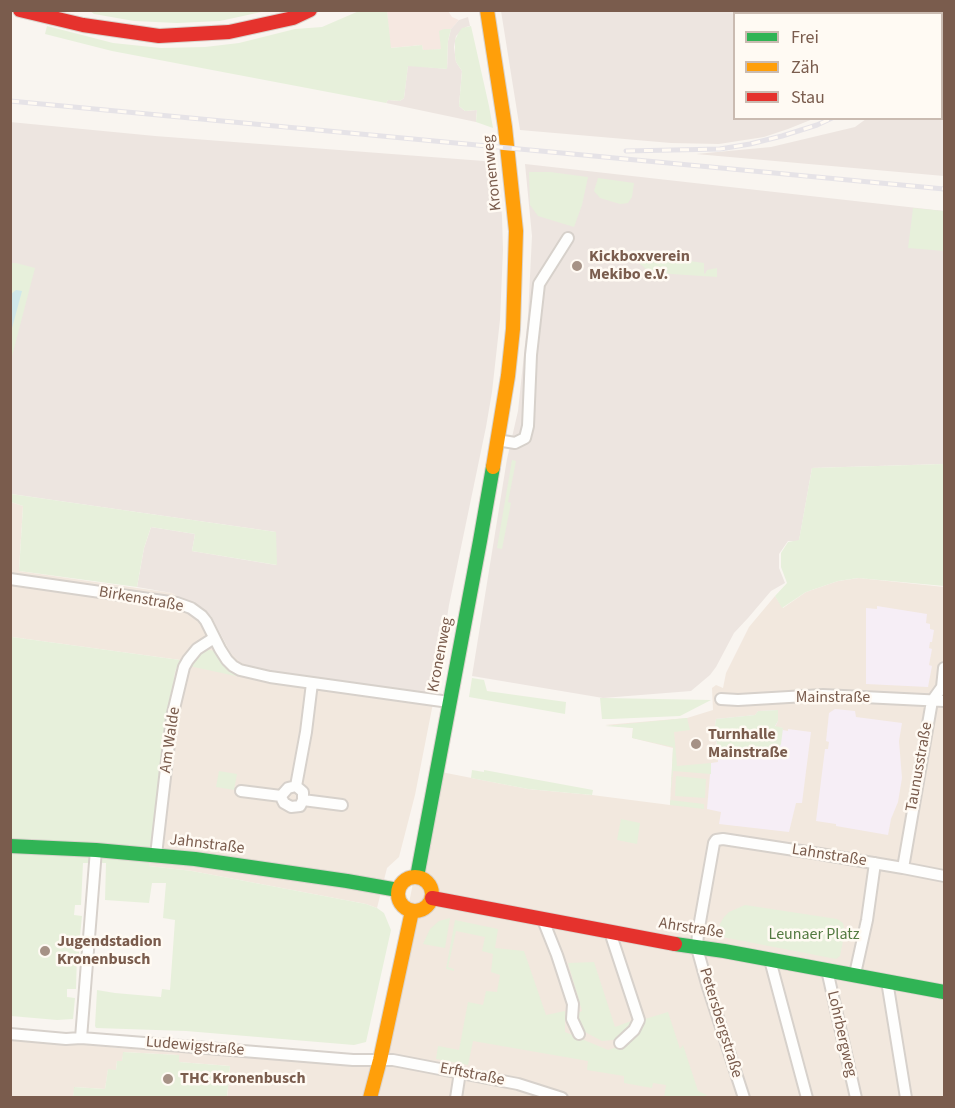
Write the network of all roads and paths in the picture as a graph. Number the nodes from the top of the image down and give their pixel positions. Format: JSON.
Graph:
{"nodes":[{"id":1,"x":21,"y":10,"type":"edge"},
{"id":2,"x":310,"y":10,"type":"edge"},
{"id":3,"x":487,"y":10,"type":"edge"},
{"id":4,"x":568,"y":238,"type":"dead end"},
{"id":5,"x":497,"y":440,"type":"junction"},
{"id":6,"x":10,"y":579,"type":"edge"},
{"id":7,"x":214,"y":638,"type":"junction"},
{"id":8,"x":945,"y":668,"type":"edge"},
{"id":9,"x":312,"y":683,"type":"junction"},
{"id":10,"x":721,"y":699,"type":"dead end"},
{"id":11,"x":932,"y":701,"type":"junction"},
{"id":12,"x":945,"y":701,"type":"edge"},
{"id":13,"x":449,"y":702,"type":"junction"},
{"id":14,"x":296,"y":786,"type":"junction"},
{"id":15,"x":240,"y":791,"type":"dead end"},
{"id":16,"x":281,"y":796,"type":"junction"},
{"id":17,"x":303,"y":800,"type":"junction"},
{"id":18,"x":342,"y":805,"type":"dead end"},
{"id":19,"x":10,"y":846,"type":"edge"},
{"id":20,"x":96,"y":850,"type":"junction"},
{"id":21,"x":156,"y":855,"type":"junction"},
{"id":22,"x":875,"y":863,"type":"junction"},
{"id":23,"x":903,"y":868,"type":"junction"},
{"id":24,"x":945,"y":876,"type":"edge"},
{"id":25,"x":417,"y":877,"type":"junction"},
{"id":26,"x":398,"y":890,"type":"junction"},
{"id":27,"x":432,"y":898,"type":"junction"},
{"id":28,"x":412,"y":911,"type":"junction"},
{"id":29,"x":543,"y":920,"type":"junction"},
{"id":30,"x":610,"y":932,"type":"junction"},
{"id":31,"x":697,"y":948,"type":"junction"},
{"id":32,"x":770,"y":960,"type":"junction"},
{"id":33,"x":827,"y":970,"type":"junction"},
{"id":34,"x":855,"y":974,"type":"junction"},
{"id":35,"x":887,"y":981,"type":"junction"},
{"id":36,"x":945,"y":992,"type":"edge"},
{"id":37,"x":10,"y":1034,"type":"edge"},
{"id":38,"x":579,"y":1034,"type":"dead end"},
{"id":39,"x":81,"y":1038,"type":"junction"},
{"id":40,"x":620,"y":1043,"type":"dead end"},
{"id":41,"x":380,"y":1060,"type":"junction"},
{"id":42,"x":460,"y":1072,"type":"junction"},
{"id":43,"x":370,"y":1098,"type":"edge"},
{"id":44,"x":456,"y":1098,"type":"edge"},
{"id":45,"x":562,"y":1098,"type":"edge"},
{"id":46,"x":744,"y":1098,"type":"edge"},
{"id":47,"x":807,"y":1098,"type":"edge"},
{"id":48,"x":856,"y":1098,"type":"edge"},
{"id":49,"x":906,"y":1098,"type":"edge"}],
"edges":[{"from":1,"to":2,"type":"street"},
{"from":3,"to":5,"type":"street","name":"Kronenweg"},
{"from":4,"to":5,"type":"street"},
{"from":5,"to":13,"type":"street","name":"Kronenweg"},
{"from":6,"to":7,"type":"street","name":"Birkenstraße"},
{"from":7,"to":9,"type":"street","name":"Birkenstraße"},
{"from":7,"to":21,"type":"street","name":"Am Walde"},
{"from":8,"to":11,"type":"street","name":"Taunusstraße"},
{"from":9,"to":13,"type":"street","name":"Birkenstraße"},
{"from":9,"to":14,"type":"street"},
{"from":10,"to":11,"type":"street","name":"Mainstraße"},
{"from":11,"to":12,"type":"street","name":"Mainstraße"},
{"from":11,"to":23,"type":"street","name":"Taunusstraße"},
{"from":13,"to":25,"type":"street","name":"Kronenweg"},
{"from":14,"to":16,"type":"street"},
{"from":14,"to":17,"type":"street"},
{"from":15,"to":16,"type":"street"},
{"from":16,"to":17,"type":"street"},
{"from":17,"to":18,"type":"street"},
{"from":19,"to":20,"type":"street","name":"Jahnstraße"},
{"from":20,"to":21,"type":"street","name":"Jahnstraße"},
{"from":20,"to":39,"type":"street"},
{"from":21,"to":26,"type":"street","name":"Jahnstraße"},
{"from":22,"to":23,"type":"street","name":"Lahnstraße"},
{"from":22,"to":31,"type":"street","name":"Lahnstraße"},
{"from":22,"to":34,"type":"street"},
{"from":23,"to":24,"type":"street","name":"Lahnstraße"},
{"from":25,"to":26,"type":"street"},
{"from":25,"to":27,"type":"street"},
{"from":26,"to":28,"type":"street"},
{"from":27,"to":28,"type":"street"},
{"from":27,"to":29,"type":"street","name":"Ahrstraße"},
{"from":28,"to":41,"type":"street"},
{"from":29,"to":30,"type":"street","name":"Ahrstraße"},
{"from":29,"to":38,"type":"street"},
{"from":30,"to":31,"type":"street","name":"Ahrstraße"},
{"from":30,"to":40,"type":"street"},
{"from":31,"to":32,"type":"street","name":"Ahrstraße"},
{"from":31,"to":46,"type":"street","name":"Petersbergstraße"},
{"from":32,"to":33,"type":"street","name":"Ahrstraße"},
{"from":32,"to":47,"type":"street"},
{"from":33,"to":34,"type":"street","name":"Ahrstraße"},
{"from":33,"to":48,"type":"street","name":"Lohrbergweg"},
{"from":34,"to":35,"type":"street","name":"Ahrstraße"},
{"from":35,"to":36,"type":"street","name":"Ahrstraße"},
{"from":35,"to":49,"type":"street"},
{"from":37,"to":39,"type":"street","name":"Ludewigstraße"},
{"from":39,"to":41,"type":"street","name":"Ludewigstraße"},
{"from":41,"to":42,"type":"street","name":"Erftstraße"},
{"from":41,"to":43,"type":"street"},
{"from":42,"to":44,"type":"street"},
{"from":42,"to":45,"type":"street","name":"Erftstraße"}]}
